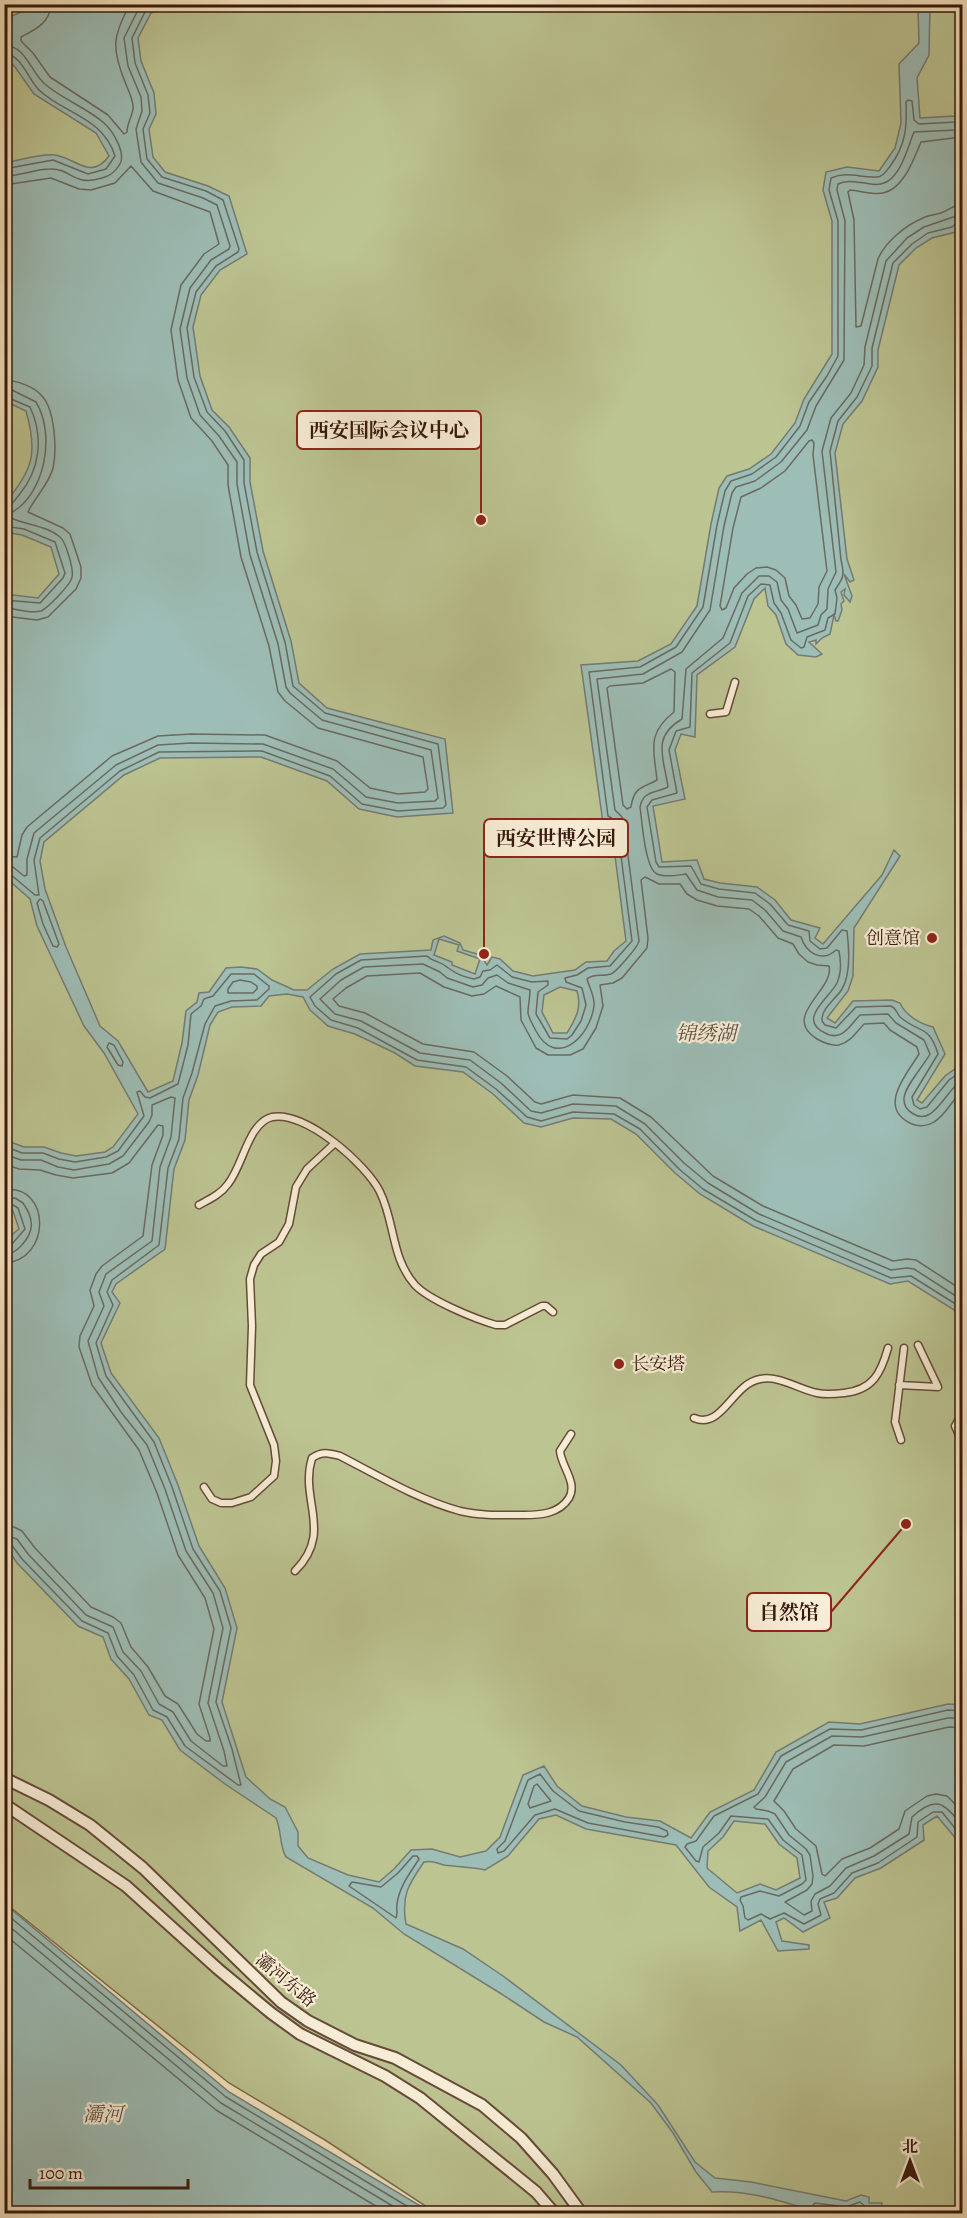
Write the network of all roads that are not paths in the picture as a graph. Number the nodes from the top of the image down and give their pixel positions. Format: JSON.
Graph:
{"nodes":[{"id":1,"x":735,"y":682,"type":"dead end"},
{"id":2,"x":710,"y":714,"type":"dead end"},
{"id":3,"x":335,"y":1143,"type":"junction"},
{"id":4,"x":199,"y":1205,"type":"dead end"},
{"id":5,"x":553,"y":1312,"type":"dead end"},
{"id":6,"x":918,"y":1345,"type":"dead end"},
{"id":7,"x":888,"y":1348,"type":"dead end"},
{"id":8,"x":904,"y":1348,"type":"dead end"},
{"id":9,"x":899,"y":1385,"type":"junction"},
{"id":10,"x":963,"y":1414,"type":"edge"},
{"id":11,"x":694,"y":1418,"type":"dead end"},
{"id":12,"x":571,"y":1434,"type":"dead end"},
{"id":13,"x":901,"y":1440,"type":"dead end"},
{"id":14,"x":963,"y":1441,"type":"edge"},
{"id":15,"x":204,"y":1487,"type":"dead end"},
{"id":16,"x":295,"y":1571,"type":"dead end"},
{"id":17,"x":4,"y":1778,"type":"edge"},
{"id":18,"x":4,"y":1804,"type":"edge"},
{"id":19,"x":343,"y":2038,"type":"junction"},
{"id":20,"x":339,"y":2053,"type":"junction"},
{"id":21,"x":555,"y":2214,"type":"edge"},
{"id":22,"x":582,"y":2214,"type":"edge"}],
"edges":[{"from":1,"to":2,"type":"street"},
{"from":3,"to":4,"type":"street"},
{"from":3,"to":5,"type":"street"},
{"from":3,"to":15,"type":"street"},
{"from":6,"to":9,"type":"street"},
{"from":7,"to":11,"type":"street"},
{"from":8,"to":9,"type":"street"},
{"from":9,"to":13,"type":"street"},
{"from":10,"to":14,"type":"street"},
{"from":12,"to":16,"type":"street"},
{"from":17,"to":19,"type":"street","name":"灞河东路"},
{"from":18,"to":20,"type":"street","name":"灞河东路"},
{"from":19,"to":20,"type":"street"},
{"from":19,"to":22,"type":"street","name":"灞河东路"},
{"from":20,"to":21,"type":"street","name":"灞河东路"}]}
